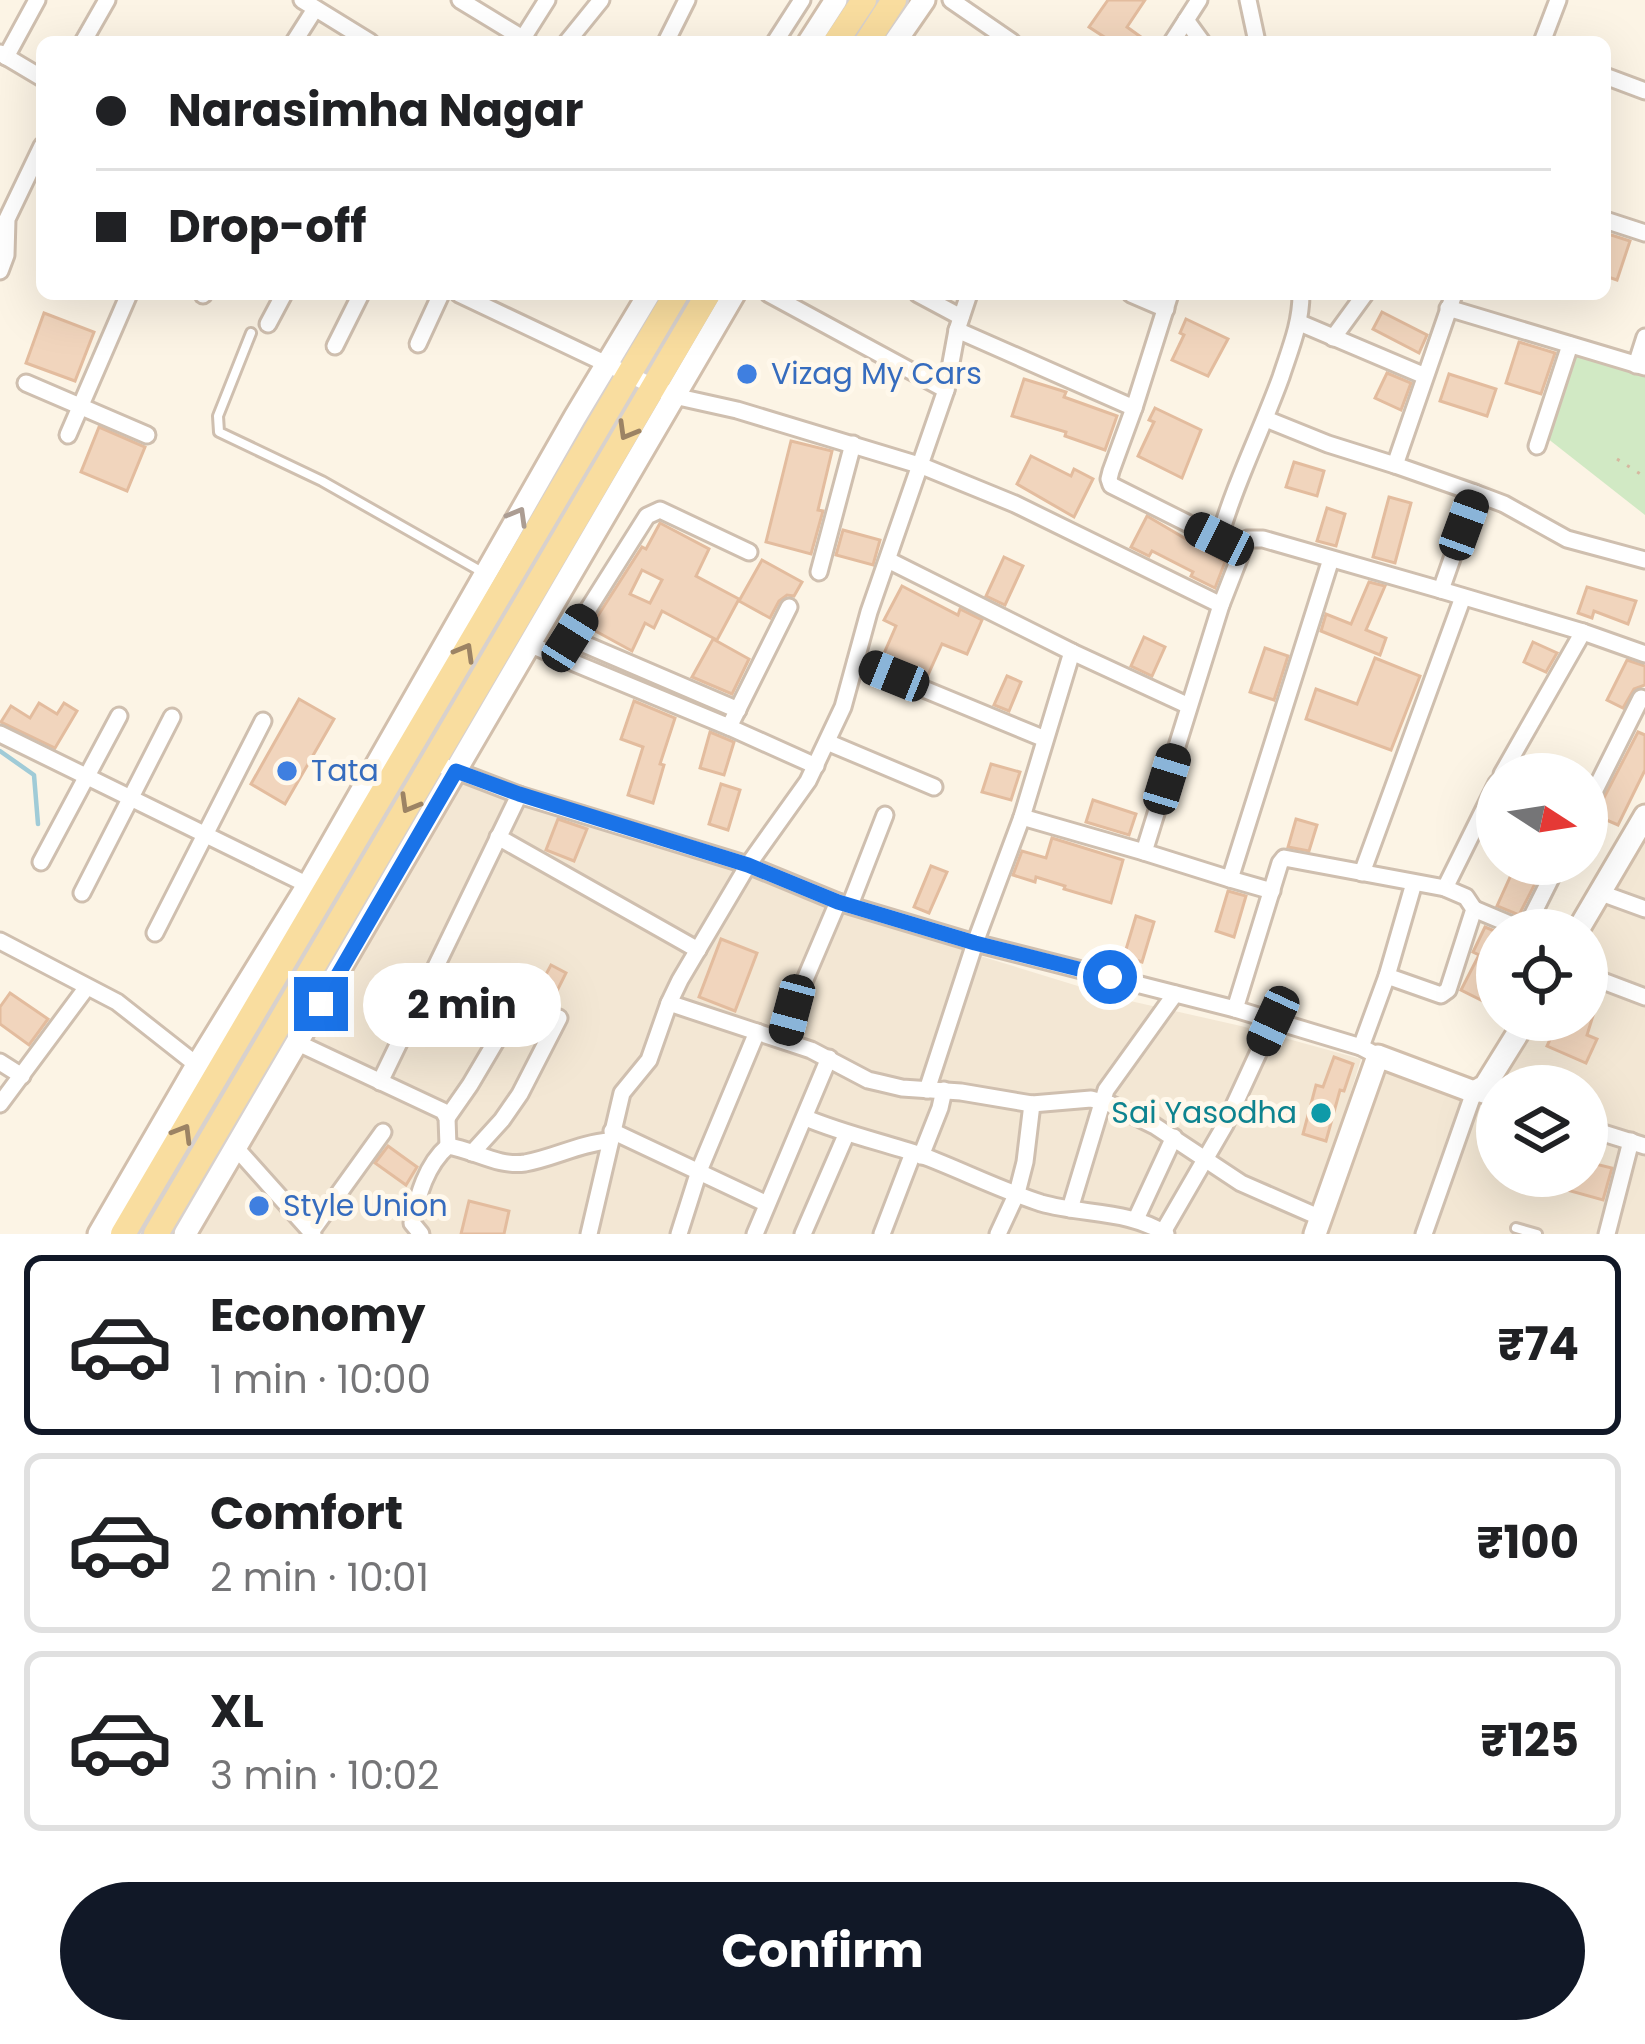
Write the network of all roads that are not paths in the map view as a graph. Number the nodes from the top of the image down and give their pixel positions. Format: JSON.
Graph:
{"nodes":[{"id":1,"x":37,"y":0,"type":"edge"},
{"id":2,"x":107,"y":0,"type":"edge"},
{"id":3,"x":462,"y":0,"type":"edge"},
{"id":4,"x":547,"y":0,"type":"edge"},
{"id":5,"x":601,"y":0,"type":"edge"},
{"id":6,"x":687,"y":0,"type":"edge"},
{"id":7,"x":802,"y":0,"type":"edge"},
{"id":8,"x":836,"y":0,"type":"edge"},
{"id":9,"x":864,"y":0,"type":"edge"},
{"id":10,"x":894,"y":0,"type":"edge"},
{"id":11,"x":925,"y":0,"type":"edge"},
{"id":12,"x":951,"y":0,"type":"edge"},
{"id":13,"x":1199,"y":0,"type":"edge"},
{"id":14,"x":1248,"y":0,"type":"edge"},
{"id":15,"x":1558,"y":0,"type":"edge"},
{"id":16,"x":309,"y":4,"type":"edge"},
{"id":17,"x":1186,"y":20,"type":"junction"},
{"id":18,"x":86,"y":36,"type":"edge"},
{"id":19,"x":296,"y":36,"type":"edge"},
{"id":20,"x":360,"y":36,"type":"edge"},
{"id":21,"x":520,"y":36,"type":"edge"},
{"id":22,"x":528,"y":36,"type":"edge"},
{"id":23,"x":573,"y":36,"type":"edge"},
{"id":24,"x":669,"y":36,"type":"edge"},
{"id":25,"x":779,"y":36,"type":"edge"},
{"id":26,"x":813,"y":36,"type":"edge"},
{"id":27,"x":840,"y":36,"type":"edge"},
{"id":28,"x":871,"y":36,"type":"edge"},
{"id":29,"x":899,"y":36,"type":"edge"},
{"id":30,"x":1003,"y":36,"type":"edge"},
{"id":31,"x":1176,"y":36,"type":"edge"},
{"id":32,"x":1198,"y":36,"type":"edge"},
{"id":33,"x":1256,"y":36,"type":"edge"},
{"id":34,"x":1544,"y":36,"type":"edge"},
{"id":35,"x":3,"y":55,"type":"edge"},
{"id":36,"x":36,"y":74,"type":"edge"},
{"id":37,"x":1611,"y":78,"type":"edge"},
{"id":38,"x":1645,"y":91,"type":"edge"},
{"id":39,"x":36,"y":159,"type":"edge"},
{"id":40,"x":1611,"y":222,"type":"edge"},
{"id":41,"x":1645,"y":233,"type":"edge"},
{"id":42,"x":0,"y":271,"type":"edge"},
{"id":43,"x":126,"y":300,"type":"edge"},
{"id":44,"x":281,"y":300,"type":"edge"},
{"id":45,"x":358,"y":300,"type":"edge"},
{"id":46,"x":438,"y":300,"type":"edge"},
{"id":47,"x":472,"y":300,"type":"edge"},
{"id":48,"x":640,"y":300,"type":"edge"},
{"id":49,"x":671,"y":300,"type":"edge"},
{"id":50,"x":705,"y":300,"type":"edge"},
{"id":51,"x":730,"y":300,"type":"edge"},
{"id":52,"x":780,"y":300,"type":"edge"},
{"id":53,"x":926,"y":300,"type":"edge"},
{"id":54,"x":967,"y":300,"type":"edge"},
{"id":55,"x":1301,"y":300,"type":"edge"},
{"id":56,"x":1361,"y":300,"type":"edge"},
{"id":57,"x":1451,"y":301,"type":"edge"},
{"id":58,"x":1168,"y":302,"type":"edge"},
{"id":59,"x":1300,"y":323,"type":"junction"},
{"id":60,"x":268,"y":324,"type":"dead end"},
{"id":61,"x":959,"y":324,"type":"junction"},
{"id":62,"x":251,"y":333,"type":"dead end"},
{"id":63,"x":1645,"y":337,"type":"edge"},
{"id":64,"x":1333,"y":338,"type":"junction"},
{"id":65,"x":418,"y":344,"type":"dead end"},
{"id":66,"x":1570,"y":345,"type":"junction"},
{"id":67,"x":335,"y":346,"type":"dead end"},
{"id":68,"x":1641,"y":366,"type":"edge"},
{"id":69,"x":617,"y":369,"type":"junction"},
{"id":70,"x":1425,"y":376,"type":"junction"},
{"id":71,"x":26,"y":383,"type":"dead end"},
{"id":72,"x":946,"y":390,"type":"junction"},
{"id":73,"x":663,"y":391,"type":"junction"},
{"id":74,"x":80,"y":408,"type":"junction"},
{"id":75,"x":1134,"y":409,"type":"junction"},
{"id":76,"x":1266,"y":419,"type":"junction"},
{"id":77,"x":68,"y":435,"type":"dead end"},
{"id":78,"x":147,"y":436,"type":"dead end"},
{"id":79,"x":854,"y":444,"type":"junction"},
{"id":80,"x":1537,"y":446,"type":"dead end"},
{"id":81,"x":1395,"y":465,"type":"junction"},
{"id":82,"x":922,"y":466,"type":"junction"},
{"id":83,"x":1475,"y":493,"type":"junction"},
{"id":84,"x":1219,"y":539,"type":"junction"},
{"id":85,"x":1244,"y":545,"type":"junction"},
{"id":86,"x":749,"y":552,"type":"dead end"},
{"id":87,"x":1331,"y":559,"type":"junction"},
{"id":88,"x":888,"y":560,"type":"junction"},
{"id":89,"x":1645,"y":560,"type":"edge"},
{"id":90,"x":819,"y":572,"type":"dead end"},
{"id":91,"x":485,"y":574,"type":"junction"},
{"id":92,"x":1441,"y":590,"type":"junction"},
{"id":93,"x":1462,"y":597,"type":"junction"},
{"id":94,"x":1221,"y":605,"type":"junction"},
{"id":95,"x":789,"y":607,"type":"dead end"},
{"id":96,"x":1583,"y":632,"type":"junction"},
{"id":97,"x":570,"y":638,"type":"junction"},
{"id":98,"x":531,"y":645,"type":"junction"},
{"id":99,"x":1072,"y":652,"type":"junction"},
{"id":100,"x":1645,"y":654,"type":"edge"},
{"id":101,"x":558,"y":658,"type":"junction"},
{"id":102,"x":856,"y":661,"type":"junction"},
{"id":103,"x":1641,"y":698,"type":"dead end"},
{"id":104,"x":1189,"y":706,"type":"junction"},
{"id":105,"x":738,"y":710,"type":"junction"},
{"id":106,"x":119,"y":716,"type":"dead end"},
{"id":107,"x":172,"y":717,"type":"dead end"},
{"id":108,"x":263,"y":721,"type":"dead end"},
{"id":109,"x":1638,"y":721,"type":"edge"},
{"id":110,"x":729,"y":727,"type":"junction"},
{"id":111,"x":0,"y":734,"type":"edge"},
{"id":112,"x":1045,"y":739,"type":"junction"},
{"id":113,"x":826,"y":742,"type":"junction"},
{"id":114,"x":1514,"y":753,"type":"edge"},
{"id":115,"x":816,"y":766,"type":"junction"},
{"id":116,"x":444,"y":767,"type":"junction"},
{"id":117,"x":1608,"y":771,"type":"edge"},
{"id":118,"x":86,"y":777,"type":"junction"},
{"id":119,"x":934,"y":787,"type":"dead end"},
{"id":120,"x":519,"y":794,"type":"junction"},
{"id":121,"x":130,"y":798,"type":"junction"},
{"id":122,"x":885,"y":814,"type":"dead end"},
{"id":123,"x":1645,"y":816,"type":"edge"},
{"id":124,"x":1022,"y":817,"type":"junction"},
{"id":125,"x":1476,"y":825,"type":"edge"},
{"id":126,"x":206,"y":834,"type":"junction"},
{"id":127,"x":497,"y":837,"type":"junction"},
{"id":128,"x":1144,"y":852,"type":"junction"},
{"id":129,"x":41,"y":862,"type":"dead end"},
{"id":130,"x":748,"y":865,"type":"junction"},
{"id":131,"x":1362,"y":874,"type":"junction"},
{"id":132,"x":1231,"y":878,"type":"junction"},
{"id":133,"x":1414,"y":884,"type":"junction"},
{"id":134,"x":308,"y":885,"type":"junction"},
{"id":135,"x":1445,"y":888,"type":"junction"},
{"id":136,"x":1272,"y":891,"type":"junction"},
{"id":137,"x":82,"y":892,"type":"dead end"},
{"id":138,"x":1601,"y":893,"type":"junction"},
{"id":139,"x":844,"y":903,"type":"junction"},
{"id":140,"x":1474,"y":909,"type":"joint"},
{"id":141,"x":1591,"y":909,"type":"edge"},
{"id":142,"x":1645,"y":909,"type":"edge"},
{"id":143,"x":155,"y":933,"type":"dead end"},
{"id":144,"x":0,"y":941,"type":"edge"},
{"id":145,"x":975,"y":943,"type":"junction"},
{"id":146,"x":698,"y":950,"type":"junction"},
{"id":147,"x":1388,"y":976,"type":"junction"},
{"id":148,"x":1608,"y":983,"type":"edge"},
{"id":149,"x":87,"y":987,"type":"junction"},
{"id":150,"x":525,"y":992,"type":"dead end"},
{"id":151,"x":1175,"y":994,"type":"junction"},
{"id":152,"x":1645,"y":997,"type":"edge"},
{"id":153,"x":669,"y":1003,"type":"junction"},
{"id":154,"x":1235,"y":1009,"type":"junction"},
{"id":155,"x":559,"y":1018,"type":"dead end"},
{"id":156,"x":1273,"y":1021,"type":"junction"},
{"id":157,"x":758,"y":1032,"type":"junction"},
{"id":158,"x":784,"y":1040,"type":"junction"},
{"id":159,"x":1513,"y":1041,"type":"edge"},
{"id":160,"x":298,"y":1043,"type":"junction"},
{"id":161,"x":1369,"y":1052,"type":"junction"},
{"id":162,"x":830,"y":1058,"type":"junction"},
{"id":163,"x":0,"y":1062,"type":"edge"},
{"id":164,"x":197,"y":1065,"type":"junction"},
{"id":165,"x":22,"y":1076,"type":"junction"},
{"id":166,"x":380,"y":1082,"type":"junction"},
{"id":167,"x":935,"y":1090,"type":"junction"},
{"id":168,"x":1474,"y":1092,"type":"junction"},
{"id":169,"x":1100,"y":1102,"type":"junction"},
{"id":170,"x":0,"y":1104,"type":"edge"},
{"id":171,"x":1032,"y":1104,"type":"junction"},
{"id":172,"x":447,"y":1118,"type":"junction"},
{"id":173,"x":806,"y":1118,"type":"junction"},
{"id":174,"x":383,"y":1132,"type":"dead end"},
{"id":175,"x":1608,"y":1133,"type":"edge"},
{"id":176,"x":846,"y":1135,"type":"junction"},
{"id":177,"x":611,"y":1136,"type":"junction"},
{"id":178,"x":1174,"y":1137,"type":"junction"},
{"id":179,"x":1640,"y":1140,"type":"edge"},
{"id":180,"x":448,"y":1146,"type":"junction"},
{"id":181,"x":237,"y":1149,"type":"junction"},
{"id":182,"x":472,"y":1153,"type":"junction"},
{"id":183,"x":917,"y":1154,"type":"junction"},
{"id":184,"x":1205,"y":1160,"type":"junction"},
{"id":185,"x":699,"y":1171,"type":"junction"},
{"id":186,"x":1018,"y":1193,"type":"junction"},
{"id":187,"x":767,"y":1204,"type":"junction"},
{"id":188,"x":1070,"y":1209,"type":"junction"},
{"id":189,"x":1136,"y":1219,"type":"junction"},
{"id":190,"x":1318,"y":1226,"type":"edge"},
{"id":191,"x":1516,"y":1228,"type":"dead end"},
{"id":192,"x":312,"y":1233,"type":"edge"},
{"id":193,"x":1164,"y":1233,"type":"edge"},
{"id":194,"x":99,"y":1234,"type":"edge"},
{"id":195,"x":123,"y":1234,"type":"edge"},
{"id":196,"x":156,"y":1234,"type":"edge"},
{"id":197,"x":185,"y":1234,"type":"edge"},
{"id":198,"x":421,"y":1234,"type":"edge"},
{"id":199,"x":589,"y":1234,"type":"edge"},
{"id":200,"x":679,"y":1234,"type":"edge"},
{"id":201,"x":755,"y":1234,"type":"edge"},
{"id":202,"x":802,"y":1234,"type":"edge"},
{"id":203,"x":882,"y":1234,"type":"edge"},
{"id":204,"x":998,"y":1234,"type":"edge"},
{"id":205,"x":1424,"y":1234,"type":"edge"},
{"id":206,"x":1537,"y":1234,"type":"edge"},
{"id":207,"x":1607,"y":1234,"type":"edge"}],
"edges":[{"from":1,"to":35,"type":"street"},
{"from":2,"to":18,"type":"street"},
{"from":3,"to":21,"type":"street"},
{"from":4,"to":22,"type":"street"},
{"from":5,"to":23,"type":"street"},
{"from":6,"to":24,"type":"street"},
{"from":7,"to":25,"type":"street"},
{"from":8,"to":26,"type":"street"},
{"from":9,"to":27,"type":"main road"},
{"from":10,"to":28,"type":"main road"},
{"from":11,"to":29,"type":"street"},
{"from":12,"to":30,"type":"street"},
{"from":13,"to":17,"type":"street"},
{"from":14,"to":33,"type":"street"},
{"from":15,"to":34,"type":"street"},
{"from":16,"to":19,"type":"street"},
{"from":16,"to":20,"type":"street"},
{"from":17,"to":31,"type":"street"},
{"from":17,"to":32,"type":"street"},
{"from":35,"to":36,"type":"street"},
{"from":37,"to":38,"type":"street"},
{"from":39,"to":42,"type":"street"},
{"from":40,"to":41,"type":"street"},
{"from":43,"to":74,"type":"street"},
{"from":44,"to":60,"type":"street"},
{"from":45,"to":67,"type":"street"},
{"from":46,"to":65,"type":"street"},
{"from":47,"to":69,"type":"street"},
{"from":48,"to":69,"type":"street"},
{"from":49,"to":69,"type":"main road"},
{"from":50,"to":73,"type":"main road"},
{"from":51,"to":73,"type":"street"},
{"from":52,"to":72,"type":"street"},
{"from":53,"to":61,"type":"street"},
{"from":54,"to":61,"type":"street"},
{"from":55,"to":59,"type":"street"},
{"from":56,"to":64,"type":"street"},
{"from":57,"to":66,"type":"street"},
{"from":57,"to":70,"type":"street"},
{"from":58,"to":75,"type":"street"},
{"from":59,"to":64,"type":"street"},
{"from":59,"to":76,"type":"street"},
{"from":61,"to":72,"type":"street"},
{"from":61,"to":75,"type":"street"},
{"from":62,"to":91,"type":"lane"},
{"from":63,"to":68,"type":"street"},
{"from":64,"to":70,"type":"street"},
{"from":66,"to":68,"type":"street"},
{"from":66,"to":80,"type":"street"},
{"from":69,"to":73,"type":"street"},
{"from":91,"to":69,"type":"street","one_way":true},
{"from":195,"to":69,"type":"main road","one_way":true},
{"from":70,"to":81,"type":"street"},
{"from":71,"to":74,"type":"street"},
{"from":72,"to":82,"type":"street"},
{"from":73,"to":79,"type":"street"},
{"from":73,"to":98,"type":"street"},
{"from":73,"to":116,"type":"main road","one_way":true},
{"from":74,"to":77,"type":"street"},
{"from":74,"to":78,"type":"street"},
{"from":75,"to":84,"type":"street"},
{"from":76,"to":81,"type":"street"},
{"from":76,"to":84,"type":"street"},
{"from":79,"to":82,"type":"street"},
{"from":79,"to":90,"type":"street"},
{"from":81,"to":83,"type":"street"},
{"from":82,"to":88,"type":"street"},
{"from":82,"to":94,"type":"street"},
{"from":83,"to":89,"type":"street"},
{"from":83,"to":92,"type":"street"},
{"from":84,"to":85,"type":"street"},
{"from":85,"to":87,"type":"street"},
{"from":85,"to":94,"type":"street"},
{"from":86,"to":97,"type":"street"},
{"from":87,"to":92,"type":"street"},
{"from":87,"to":132,"type":"street"},
{"from":88,"to":99,"type":"street"},
{"from":88,"to":102,"type":"street"},
{"from":91,"to":134,"type":"street"},
{"from":92,"to":93,"type":"street"},
{"from":93,"to":96,"type":"street"},
{"from":93,"to":131,"type":"street"},
{"from":94,"to":104,"type":"street"},
{"from":95,"to":105,"type":"street"},
{"from":96,"to":100,"type":"street"},
{"from":96,"to":114,"type":"street"},
{"from":97,"to":101,"type":"street"},
{"from":97,"to":105,"type":"street"},
{"from":98,"to":101,"type":"street"},
{"from":98,"to":116,"type":"street"},
{"from":99,"to":104,"type":"street"},
{"from":99,"to":112,"type":"street"},
{"from":101,"to":110,"type":"street"},
{"from":102,"to":112,"type":"street"},
{"from":102,"to":113,"type":"street"},
{"from":103,"to":109,"type":"street"},
{"from":104,"to":128,"type":"street"},
{"from":105,"to":110,"type":"street"},
{"from":106,"to":118,"type":"street"},
{"from":107,"to":121,"type":"street"},
{"from":108,"to":126,"type":"street"},
{"from":109,"to":117,"type":"street"},
{"from":110,"to":115,"type":"street"},
{"from":111,"to":118,"type":"street"},
{"from":112,"to":124,"type":"street"},
{"from":113,"to":115,"type":"street"},
{"from":113,"to":119,"type":"street"},
{"from":115,"to":130,"type":"street"},
{"from":116,"to":120,"type":"street"},
{"from":116,"to":160,"type":"street"},
{"from":116,"to":196,"type":"main road","one_way":true},
{"from":118,"to":121,"type":"street"},
{"from":118,"to":129,"type":"street"},
{"from":120,"to":127,"type":"street"},
{"from":120,"to":130,"type":"street"},
{"from":121,"to":126,"type":"street"},
{"from":121,"to":137,"type":"street"},
{"from":122,"to":139,"type":"street"},
{"from":123,"to":138,"type":"street"},
{"from":124,"to":128,"type":"street"},
{"from":124,"to":145,"type":"street"},
{"from":125,"to":135,"type":"street"},
{"from":126,"to":134,"type":"street"},
{"from":126,"to":143,"type":"street"},
{"from":127,"to":146,"type":"street"},
{"from":127,"to":166,"type":"street"},
{"from":128,"to":132,"type":"street"},
{"from":130,"to":139,"type":"street"},
{"from":130,"to":146,"type":"street"},
{"from":131,"to":133,"type":"street"},
{"from":131,"to":136,"type":"street"},
{"from":132,"to":136,"type":"street"},
{"from":133,"to":135,"type":"street"},
{"from":133,"to":147,"type":"street"},
{"from":134,"to":164,"type":"street"},
{"from":135,"to":140,"type":"street"},
{"from":136,"to":154,"type":"street"},
{"from":138,"to":141,"type":"street"},
{"from":138,"to":142,"type":"street"},
{"from":139,"to":145,"type":"street"},
{"from":139,"to":158,"type":"street"},
{"from":140,"to":147,"type":"street"},
{"from":144,"to":149,"type":"street"},
{"from":145,"to":151,"type":"street"},
{"from":145,"to":167,"type":"street"},
{"from":146,"to":153,"type":"street"},
{"from":147,"to":161,"type":"street"},
{"from":148,"to":152,"type":"street"},
{"from":149,"to":164,"type":"street"},
{"from":149,"to":165,"type":"street"},
{"from":150,"to":172,"type":"street"},
{"from":151,"to":154,"type":"street"},
{"from":151,"to":169,"type":"street"},
{"from":153,"to":157,"type":"street"},
{"from":153,"to":177,"type":"street"},
{"from":154,"to":156,"type":"street"},
{"from":155,"to":182,"type":"street"},
{"from":156,"to":161,"type":"street"},
{"from":156,"to":184,"type":"street"},
{"from":157,"to":158,"type":"street"},
{"from":157,"to":185,"type":"street"},
{"from":158,"to":162,"type":"street"},
{"from":159,"to":168,"type":"street"},
{"from":160,"to":166,"type":"street"},
{"from":160,"to":181,"type":"street"},
{"from":161,"to":168,"type":"street"},
{"from":161,"to":190,"type":"street"},
{"from":162,"to":167,"type":"street"},
{"from":162,"to":173,"type":"street"},
{"from":163,"to":165,"type":"street"},
{"from":164,"to":194,"type":"street"},
{"from":165,"to":170,"type":"street"},
{"from":166,"to":172,"type":"street"},
{"from":167,"to":171,"type":"street"},
{"from":167,"to":183,"type":"street"},
{"from":168,"to":205,"type":"street"},
{"from":169,"to":171,"type":"street"},
{"from":169,"to":178,"type":"street"},
{"from":169,"to":188,"type":"street"},
{"from":171,"to":186,"type":"street"},
{"from":172,"to":180,"type":"street"},
{"from":173,"to":176,"type":"street"},
{"from":173,"to":187,"type":"street"},
{"from":174,"to":192,"type":"street"},
{"from":175,"to":179,"type":"street"},
{"from":176,"to":183,"type":"street"},
{"from":176,"to":202,"type":"street"},
{"from":177,"to":182,"type":"street"},
{"from":177,"to":185,"type":"street"},
{"from":177,"to":199,"type":"street"},
{"from":178,"to":184,"type":"street"},
{"from":178,"to":189,"type":"street"},
{"from":179,"to":207,"type":"street"},
{"from":180,"to":182,"type":"street"},
{"from":180,"to":198,"type":"street"},
{"from":181,"to":192,"type":"street"},
{"from":181,"to":197,"type":"street"},
{"from":183,"to":186,"type":"street"},
{"from":183,"to":203,"type":"street"},
{"from":184,"to":190,"type":"street"},
{"from":184,"to":193,"type":"street"},
{"from":185,"to":187,"type":"street"},
{"from":185,"to":200,"type":"street"},
{"from":186,"to":188,"type":"street"},
{"from":186,"to":204,"type":"street"},
{"from":187,"to":201,"type":"street"},
{"from":188,"to":189,"type":"street"},
{"from":189,"to":193,"type":"street"},
{"from":191,"to":206,"type":"lane"}]}
